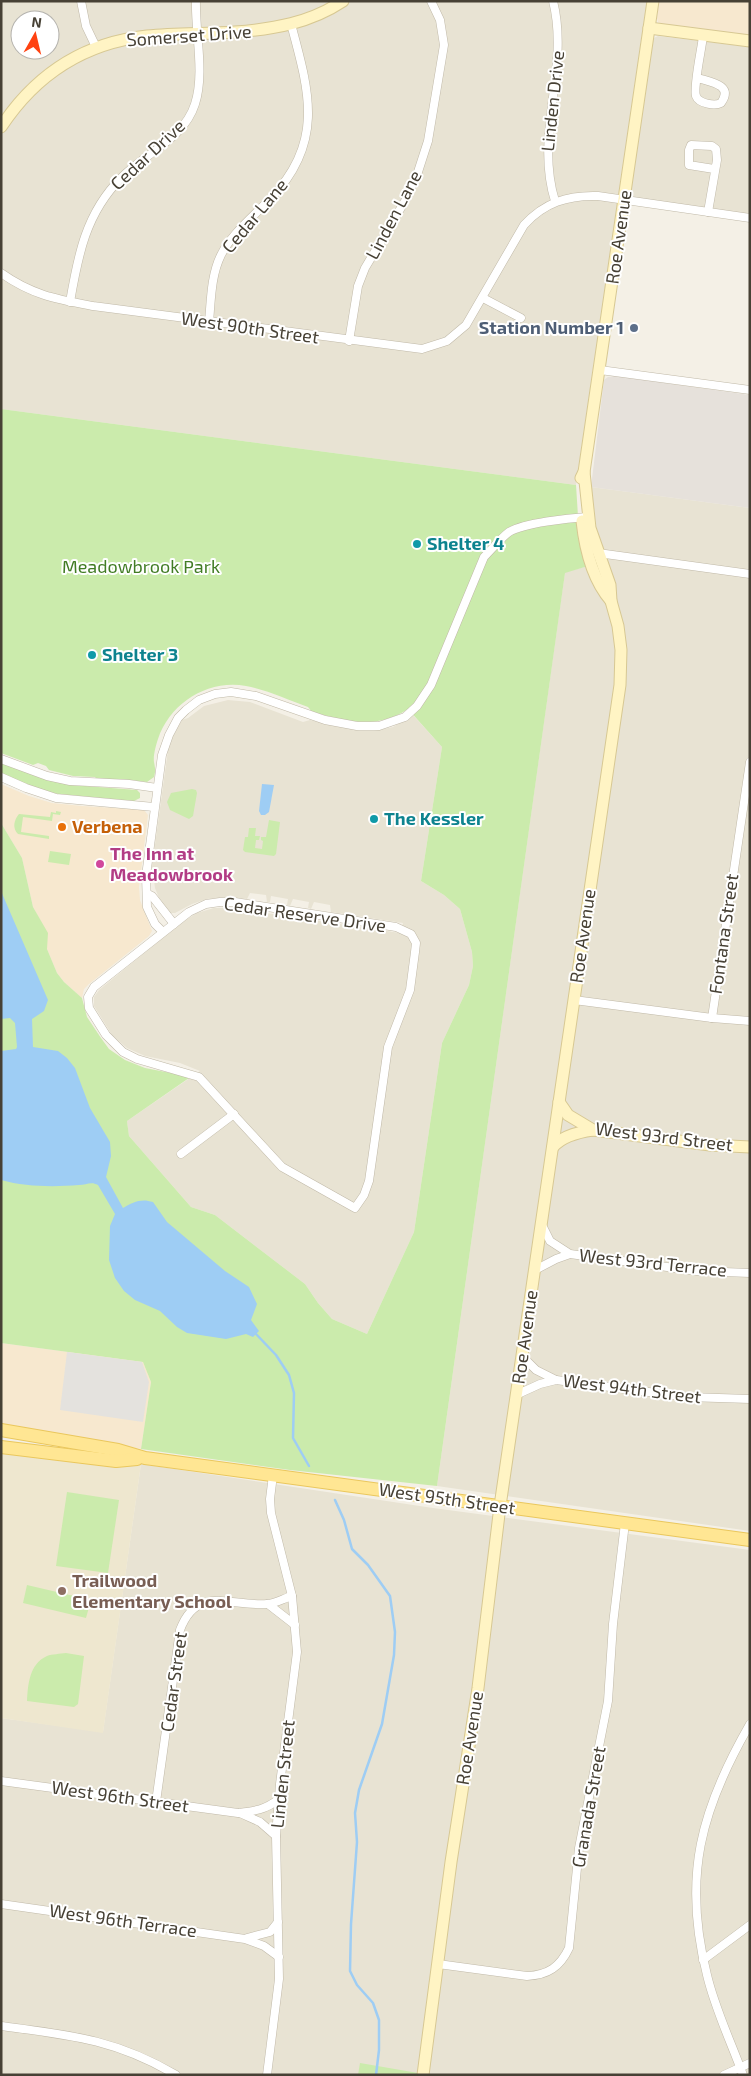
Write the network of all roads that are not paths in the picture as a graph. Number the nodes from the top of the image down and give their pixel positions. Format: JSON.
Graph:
{"nodes":[{"id":1,"x":81,"y":1,"type":"edge"},
{"id":2,"x":196,"y":1,"type":"edge"},
{"id":3,"x":343,"y":1,"type":"edge"},
{"id":4,"x":431,"y":1,"type":"edge"},
{"id":5,"x":553,"y":1,"type":"edge"},
{"id":6,"x":653,"y":1,"type":"edge"},
{"id":7,"x":291,"y":24,"type":"junction"},
{"id":8,"x":649,"y":28,"type":"junction"},
{"id":9,"x":197,"y":34,"type":"junction"},
{"id":10,"x":703,"y":36,"type":"junction"},
{"id":11,"x":750,"y":41,"type":"edge"},
{"id":12,"x":96,"y":47,"type":"junction"},
{"id":13,"x":698,"y":78,"type":"dead end"},
{"id":14,"x":1,"y":128,"type":"edge"},
{"id":15,"x":714,"y":169,"type":"dead end"},
{"id":16,"x":555,"y":201,"type":"junction"},
{"id":17,"x":624,"y":201,"type":"junction"},
{"id":18,"x":708,"y":212,"type":"junction"},
{"id":19,"x":750,"y":218,"type":"edge"},
{"id":20,"x":1,"y":273,"type":"edge"},
{"id":21,"x":483,"y":298,"type":"junction"},
{"id":22,"x":70,"y":302,"type":"junction"},
{"id":23,"x":521,"y":318,"type":"dead end"},
{"id":24,"x":208,"y":322,"type":"junction"},
{"id":25,"x":349,"y":341,"type":"junction"},
{"id":26,"x":600,"y":370,"type":"junction"},
{"id":27,"x":750,"y":390,"type":"edge"},
{"id":28,"x":585,"y":517,"type":"junction"},
{"id":29,"x":598,"y":553,"type":"junction"},
{"id":30,"x":750,"y":574,"type":"edge"},
{"id":31,"x":611,"y":600,"type":"junction"},
{"id":32,"x":1,"y":759,"type":"edge"},
{"id":33,"x":750,"y":762,"type":"edge"},
{"id":34,"x":1,"y":777,"type":"edge"},
{"id":35,"x":157,"y":788,"type":"junction"},
{"id":36,"x":154,"y":806,"type":"junction"},
{"id":37,"x":148,"y":894,"type":"junction"},
{"id":38,"x":174,"y":924,"type":"junction"},
{"id":39,"x":163,"y":932,"type":"junction"},
{"id":40,"x":574,"y":1000,"type":"junction"},
{"id":41,"x":712,"y":1018,"type":"junction"},
{"id":42,"x":750,"y":1021,"type":"edge"},
{"id":43,"x":559,"y":1102,"type":"junction"},
{"id":44,"x":234,"y":1114,"type":"junction"},
{"id":45,"x":593,"y":1130,"type":"junction"},
{"id":46,"x":552,"y":1147,"type":"junction"},
{"id":47,"x":750,"y":1147,"type":"edge"},
{"id":48,"x":181,"y":1154,"type":"dead end"},
{"id":49,"x":541,"y":1224,"type":"junction"},
{"id":50,"x":570,"y":1254,"type":"junction"},
{"id":51,"x":534,"y":1270,"type":"junction"},
{"id":52,"x":750,"y":1273,"type":"edge"},
{"id":53,"x":523,"y":1356,"type":"junction"},
{"id":54,"x":556,"y":1380,"type":"junction"},
{"id":55,"x":518,"y":1394,"type":"junction"},
{"id":56,"x":750,"y":1399,"type":"edge"},
{"id":57,"x":1,"y":1430,"type":"edge"},
{"id":58,"x":1,"y":1447,"type":"edge"},
{"id":59,"x":145,"y":1458,"type":"junction"},
{"id":60,"x":273,"y":1475,"type":"junction"},
{"id":61,"x":500,"y":1506,"type":"junction"},
{"id":62,"x":626,"y":1523,"type":"junction"},
{"id":63,"x":750,"y":1540,"type":"edge"},
{"id":64,"x":292,"y":1596,"type":"junction"},
{"id":65,"x":268,"y":1604,"type":"junction"},
{"id":66,"x":295,"y":1625,"type":"junction"},
{"id":67,"x":750,"y":1724,"type":"edge"},
{"id":68,"x":1,"y":1781,"type":"edge"},
{"id":69,"x":279,"y":1799,"type":"junction"},
{"id":70,"x":156,"y":1802,"type":"junction"},
{"id":71,"x":238,"y":1813,"type":"junction"},
{"id":72,"x":276,"y":1836,"type":"junction"},
{"id":73,"x":1,"y":1904,"type":"edge"},
{"id":74,"x":278,"y":1922,"type":"junction"},
{"id":75,"x":750,"y":1925,"type":"edge"},
{"id":76,"x":245,"y":1939,"type":"junction"},
{"id":77,"x":279,"y":1957,"type":"junction"},
{"id":78,"x":703,"y":1960,"type":"junction"},
{"id":79,"x":438,"y":1964,"type":"junction"},
{"id":80,"x":1,"y":2026,"type":"edge"},
{"id":81,"x":750,"y":2063,"type":"edge"},
{"id":82,"x":742,"y":2071,"type":"edge"},
{"id":83,"x":176,"y":2075,"type":"edge"},
{"id":84,"x":267,"y":2075,"type":"edge"},
{"id":85,"x":423,"y":2075,"type":"edge"},
{"id":86,"x":724,"y":2075,"type":"edge"}],
"edges":[{"from":1,"to":12,"type":"street"},
{"from":2,"to":9,"type":"street","name":"Cedar Drive"},
{"from":3,"to":7,"type":"main road","name":"Somerset Drive"},
{"from":4,"to":25,"type":"street","name":"Linden Lane"},
{"from":5,"to":16,"type":"street","name":"Linden Drive"},
{"from":6,"to":8,"type":"main road","name":"Roe Avenue"},
{"from":7,"to":9,"type":"main road","name":"Somerset Drive"},
{"from":7,"to":24,"type":"street","name":"Cedar Lane"},
{"from":8,"to":10,"type":"main road"},
{"from":8,"to":17,"type":"main road","name":"Roe Avenue"},
{"from":9,"to":12,"type":"main road","name":"Somerset Drive"},
{"from":9,"to":22,"type":"street","name":"Cedar Drive"},
{"from":10,"to":11,"type":"main road"},
{"from":10,"to":13,"type":"street"},
{"from":12,"to":14,"type":"main road","name":"Somerset Drive"},
{"from":15,"to":18,"type":"street"},
{"from":16,"to":17,"type":"street","name":"West 90th Street"},
{"from":16,"to":21,"type":"street","name":"West 90th Street"},
{"from":17,"to":18,"type":"street","name":"West 90th Street"},
{"from":17,"to":26,"type":"main road","name":"Roe Avenue"},
{"from":18,"to":19,"type":"street","name":"West 90th Street"},
{"from":20,"to":22,"type":"street","name":"West 90th Street"},
{"from":21,"to":23,"type":"street"},
{"from":21,"to":25,"type":"street","name":"West 90th Street"},
{"from":22,"to":24,"type":"street","name":"West 90th Street"},
{"from":24,"to":25,"type":"street","name":"West 90th Street"},
{"from":26,"to":27,"type":"street"},
{"from":26,"to":28,"type":"main road","name":"Roe Avenue"},
{"from":28,"to":29,"type":"main road","name":"Roe Avenue"},
{"from":28,"to":31,"type":"main road","name":"Roe Avenue"},
{"from":28,"to":35,"type":"street"},
{"from":29,"to":30,"type":"street"},
{"from":29,"to":31,"type":"main road","name":"Roe Avenue"},
{"from":31,"to":40,"type":"main road","name":"Roe Avenue"},
{"from":32,"to":35,"type":"street"},
{"from":33,"to":41,"type":"street","name":"Fontana Street"},
{"from":34,"to":36,"type":"street"},
{"from":35,"to":36,"type":"street"},
{"from":36,"to":37,"type":"street"},
{"from":37,"to":38,"type":"street"},
{"from":37,"to":39,"type":"street"},
{"from":38,"to":39,"type":"street","name":"Cedar Reserve Drive"},
{"from":38,"to":44,"type":"street","name":"Cedar Reserve Drive"},
{"from":39,"to":44,"type":"street","name":"Cedar Reserve Drive"},
{"from":40,"to":41,"type":"street"},
{"from":40,"to":43,"type":"main road","name":"Roe Avenue"},
{"from":41,"to":42,"type":"street"},
{"from":43,"to":45,"type":"main road","name":"West 93rd Street"},
{"from":43,"to":46,"type":"main road","name":"Roe Avenue"},
{"from":44,"to":48,"type":"street"},
{"from":45,"to":46,"type":"main road"},
{"from":45,"to":47,"type":"main road","name":"West 93rd Street"},
{"from":46,"to":49,"type":"main road","name":"Roe Avenue"},
{"from":49,"to":50,"type":"street","name":"West 93rd Terrace"},
{"from":49,"to":51,"type":"main road","name":"Roe Avenue"},
{"from":50,"to":51,"type":"street"},
{"from":50,"to":52,"type":"street","name":"West 93rd Terrace"},
{"from":51,"to":53,"type":"main road","name":"Roe Avenue"},
{"from":53,"to":54,"type":"street"},
{"from":53,"to":55,"type":"main road","name":"Roe Avenue"},
{"from":54,"to":55,"type":"street","name":"West 94th Street"},
{"from":54,"to":56,"type":"street","name":"West 94th Street"},
{"from":55,"to":61,"type":"main road","name":"Roe Avenue"},
{"from":57,"to":59,"type":"main road","name":"West 95th Street"},
{"from":58,"to":59,"type":"main road","name":"West 95th Street"},
{"from":59,"to":60,"type":"main road","name":"West 95th Street"},
{"from":60,"to":61,"type":"main road","name":"West 95th Street"},
{"from":60,"to":64,"type":"street","name":"Linden Street"},
{"from":61,"to":62,"type":"main road","name":"West 95th Street"},
{"from":61,"to":79,"type":"main road","name":"Roe Avenue"},
{"from":62,"to":63,"type":"main road","name":"West 95th Street"},
{"from":62,"to":79,"type":"street","name":"Granada Street"},
{"from":64,"to":65,"type":"street","name":"Cedar Street"},
{"from":64,"to":66,"type":"street","name":"Linden Street"},
{"from":65,"to":66,"type":"street"},
{"from":65,"to":70,"type":"street","name":"Cedar Street"},
{"from":66,"to":69,"type":"street","name":"Linden Street"},
{"from":67,"to":78,"type":"street"},
{"from":68,"to":70,"type":"street","name":"West 96th Street"},
{"from":69,"to":71,"type":"street","name":"West 96th Street"},
{"from":69,"to":72,"type":"street","name":"Linden Street"},
{"from":70,"to":71,"type":"street","name":"West 96th Street"},
{"from":71,"to":72,"type":"street","name":"West 96th Street"},
{"from":72,"to":74,"type":"street","name":"Linden Street"},
{"from":73,"to":76,"type":"street","name":"West 96th Terrace"},
{"from":74,"to":76,"type":"street","name":"West 96th Terrace"},
{"from":74,"to":77,"type":"street","name":"Linden Street"},
{"from":75,"to":78,"type":"street"},
{"from":76,"to":77,"type":"street","name":"West 96th Terrace"},
{"from":77,"to":84,"type":"street","name":"Linden Street"},
{"from":78,"to":82,"type":"street"},
{"from":79,"to":85,"type":"main road","name":"Roe Avenue"},
{"from":80,"to":83,"type":"street"},
{"from":81,"to":82,"type":"street"},
{"from":82,"to":86,"type":"street"}]}
